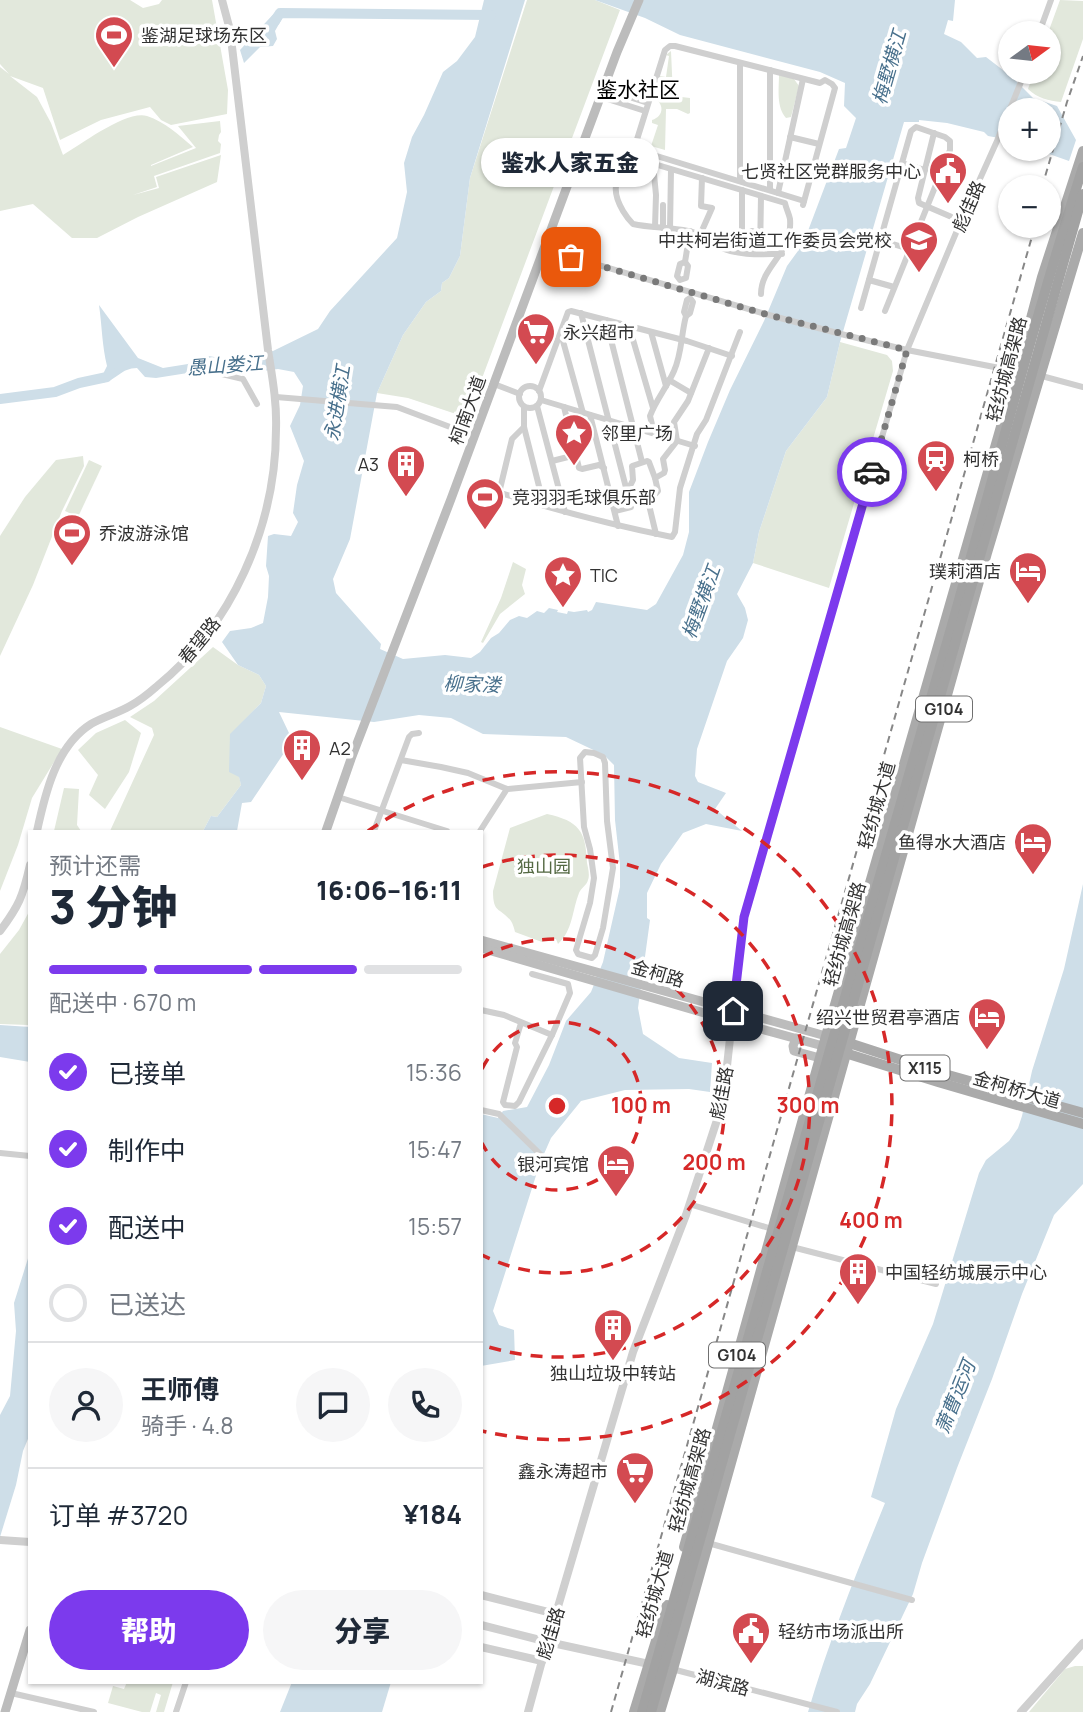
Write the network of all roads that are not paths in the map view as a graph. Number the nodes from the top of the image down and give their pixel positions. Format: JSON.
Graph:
{"nodes":[{"id":1,"x":222,"y":0,"type":"edge"},
{"id":2,"x":639,"y":0,"type":"edge"},
{"id":3,"x":1051,"y":0,"type":"edge"},
{"id":4,"x":1043,"y":21,"type":"edge"},
{"id":5,"x":740,"y":63,"type":"junction"},
{"id":6,"x":770,"y":70,"type":"junction"},
{"id":7,"x":803,"y":79,"type":"junction"},
{"id":8,"x":1020,"y":84,"type":"edge"},
{"id":9,"x":602,"y":93,"type":"junction"},
{"id":10,"x":648,"y":103,"type":"junction"},
{"id":11,"x":645,"y":111,"type":"junction"},
{"id":12,"x":934,"y":133,"type":"junction"},
{"id":13,"x":790,"y":137,"type":"junction"},
{"id":14,"x":613,"y":144,"type":"dead end"},
{"id":15,"x":819,"y":144,"type":"junction"},
{"id":16,"x":634,"y":149,"type":"junction"},
{"id":17,"x":1083,"y":151,"type":"edge"},
{"id":18,"x":614,"y":152,"type":"dead end"},
{"id":19,"x":627,"y":157,"type":"junction"},
{"id":20,"x":902,"y":163,"type":"junction"},
{"id":21,"x":653,"y":164,"type":"junction"},
{"id":22,"x":1080,"y":167,"type":"edge"},
{"id":23,"x":671,"y":170,"type":"junction"},
{"id":24,"x":925,"y":170,"type":"junction"},
{"id":25,"x":749,"y":173,"type":"dead end"},
{"id":26,"x":702,"y":178,"type":"junction"},
{"id":27,"x":740,"y":178,"type":"junction"},
{"id":28,"x":742,"y":190,"type":"junction"},
{"id":29,"x":774,"y":192,"type":"junction"},
{"id":30,"x":1083,"y":194,"type":"edge"},
{"id":31,"x":761,"y":196,"type":"junction"},
{"id":32,"x":663,"y":205,"type":"dead end"},
{"id":33,"x":927,"y":206,"type":"junction"},
{"id":34,"x":961,"y":221,"type":"junction"},
{"id":35,"x":663,"y":228,"type":"junction"},
{"id":36,"x":690,"y":231,"type":"junction"},
{"id":37,"x":752,"y":231,"type":"dead end"},
{"id":38,"x":1083,"y":233,"type":"edge"},
{"id":39,"x":700,"y":235,"type":"junction"},
{"id":40,"x":880,"y":240,"type":"junction"},
{"id":41,"x":544,"y":249,"type":"junction"},
{"id":42,"x":909,"y":249,"type":"junction"},
{"id":43,"x":742,"y":252,"type":"junction"},
{"id":44,"x":751,"y":254,"type":"junction"},
{"id":45,"x":760,"y":254,"type":"junction"},
{"id":46,"x":782,"y":254,"type":"junction"},
{"id":47,"x":869,"y":280,"type":"junction"},
{"id":48,"x":894,"y":287,"type":"junction"},
{"id":49,"x":678,"y":288,"type":"junction"},
{"id":50,"x":761,"y":294,"type":"dead end"},
{"id":51,"x":691,"y":295,"type":"junction"},
{"id":52,"x":861,"y":308,"type":"dead end"},
{"id":53,"x":885,"y":312,"type":"dead end"},
{"id":54,"x":581,"y":313,"type":"junction"},
{"id":55,"x":606,"y":320,"type":"junction"},
{"id":56,"x":629,"y":326,"type":"junction"},
{"id":57,"x":561,"y":332,"type":"junction"},
{"id":58,"x":651,"y":332,"type":"junction"},
{"id":59,"x":740,"y":332,"type":"dead end"},
{"id":60,"x":682,"y":340,"type":"junction"},
{"id":61,"x":709,"y":348,"type":"junction"},
{"id":62,"x":907,"y":350,"type":"junction"},
{"id":63,"x":732,"y":356,"type":"junction"},
{"id":64,"x":1017,"y":371,"type":"junction"},
{"id":65,"x":222,"y":374,"type":"dead end"},
{"id":66,"x":1040,"y":376,"type":"junction"},
{"id":67,"x":667,"y":383,"type":"junction"},
{"id":68,"x":494,"y":384,"type":"junction"},
{"id":69,"x":1083,"y":387,"type":"edge"},
{"id":70,"x":540,"y":391,"type":"junction"},
{"id":71,"x":691,"y":393,"type":"junction"},
{"id":72,"x":520,"y":394,"type":"junction"},
{"id":73,"x":276,"y":397,"type":"junction"},
{"id":74,"x":539,"y":403,"type":"junction"},
{"id":75,"x":257,"y":404,"type":"dead end"},
{"id":76,"x":524,"y":407,"type":"junction"},
{"id":77,"x":564,"y":407,"type":"junction"},
{"id":78,"x":653,"y":408,"type":"junction"},
{"id":79,"x":587,"y":414,"type":"junction"},
{"id":80,"x":609,"y":420,"type":"junction"},
{"id":81,"x":524,"y":427,"type":"junction"},
{"id":82,"x":634,"y":428,"type":"junction"},
{"id":83,"x":654,"y":433,"type":"junction"},
{"id":84,"x":474,"y":436,"type":"junction"},
{"id":85,"x":677,"y":441,"type":"junction"},
{"id":86,"x":695,"y":446,"type":"junction"},
{"id":87,"x":576,"y":455,"type":"junction"},
{"id":88,"x":552,"y":461,"type":"junction"},
{"id":89,"x":642,"y":462,"type":"junction"},
{"id":90,"x":604,"y":468,"type":"junction"},
{"id":91,"x":655,"y":478,"type":"junction"},
{"id":92,"x":482,"y":487,"type":"dead end"},
{"id":93,"x":627,"y":492,"type":"junction"},
{"id":94,"x":499,"y":493,"type":"junction"},
{"id":95,"x":544,"y":506,"type":"junction"},
{"id":96,"x":615,"y":511,"type":"junction"},
{"id":97,"x":565,"y":512,"type":"junction"},
{"id":98,"x":618,"y":526,"type":"junction"},
{"id":99,"x":656,"y":534,"type":"junction"},
{"id":100,"x":419,"y":733,"type":"dead end"},
{"id":101,"x":401,"y":761,"type":"junction"},
{"id":102,"x":582,"y":782,"type":"junction"},
{"id":103,"x":507,"y":789,"type":"junction"},
{"id":104,"x":338,"y":797,"type":"junction"},
{"id":105,"x":381,"y":811,"type":"junction"},
{"id":106,"x":37,"y":830,"type":"edge"},
{"id":107,"x":326,"y":830,"type":"edge"},
{"id":108,"x":374,"y":830,"type":"edge"},
{"id":109,"x":444,"y":830,"type":"edge"},
{"id":110,"x":481,"y":830,"type":"edge"},
{"id":111,"x":28,"y":874,"type":"edge"},
{"id":112,"x":594,"y":878,"type":"junction"},
{"id":113,"x":611,"y":880,"type":"junction"},
{"id":114,"x":0,"y":931,"type":"edge"},
{"id":115,"x":483,"y":941,"type":"edge"},
{"id":116,"x":483,"y":948,"type":"edge"},
{"id":117,"x":577,"y":972,"type":"junction"},
{"id":118,"x":533,"y":974,"type":"dead end"},
{"id":119,"x":483,"y":1010,"type":"edge"},
{"id":120,"x":732,"y":1016,"type":"junction"},
{"id":121,"x":521,"y":1023,"type":"junction"},
{"id":122,"x":552,"y":1035,"type":"junction"},
{"id":123,"x":796,"y":1038,"type":"junction"},
{"id":124,"x":824,"y":1041,"type":"junction"},
{"id":125,"x":848,"y":1048,"type":"junction"},
{"id":126,"x":820,"y":1058,"type":"junction"},
{"id":127,"x":1000,"y":1095,"type":"junction"},
{"id":128,"x":483,"y":1110,"type":"edge"},
{"id":129,"x":1083,"y":1113,"type":"edge"},
{"id":130,"x":1083,"y":1124,"type":"edge"},
{"id":131,"x":0,"y":1153,"type":"edge"},
{"id":132,"x":28,"y":1156,"type":"edge"},
{"id":133,"x":547,"y":1161,"type":"dead end"},
{"id":134,"x":689,"y":1204,"type":"junction"},
{"id":135,"x":772,"y":1230,"type":"junction"},
{"id":136,"x":792,"y":1247,"type":"junction"},
{"id":137,"x":936,"y":1284,"type":"dead end"},
{"id":138,"x":5,"y":1540,"type":"edge"},
{"id":139,"x":28,"y":1542,"type":"edge"},
{"id":140,"x":708,"y":1543,"type":"junction"},
{"id":141,"x":483,"y":1596,"type":"edge"},
{"id":142,"x":912,"y":1600,"type":"dead end"},
{"id":143,"x":556,"y":1614,"type":"junction"},
{"id":144,"x":483,"y":1626,"type":"edge"},
{"id":145,"x":28,"y":1637,"type":"edge"},
{"id":146,"x":548,"y":1642,"type":"junction"},
{"id":147,"x":1083,"y":1643,"type":"edge"},
{"id":148,"x":483,"y":1647,"type":"edge"},
{"id":149,"x":1073,"y":1654,"type":"junction"},
{"id":150,"x":1083,"y":1657,"type":"edge"},
{"id":151,"x":541,"y":1661,"type":"junction"},
{"id":152,"x":649,"y":1664,"type":"junction"},
{"id":153,"x":674,"y":1669,"type":"junction"},
{"id":154,"x":185,"y":1684,"type":"edge"},
{"id":155,"x":11,"y":1693,"type":"junction"},
{"id":156,"x":5,"y":1712,"type":"edge"},
{"id":157,"x":94,"y":1712,"type":"edge"},
{"id":158,"x":176,"y":1712,"type":"edge"},
{"id":159,"x":528,"y":1712,"type":"edge"},
{"id":160,"x":634,"y":1712,"type":"edge"},
{"id":161,"x":642,"y":1712,"type":"edge"},
{"id":162,"x":651,"y":1712,"type":"edge"},
{"id":163,"x":660,"y":1712,"type":"edge"},
{"id":164,"x":836,"y":1712,"type":"edge"},
{"id":165,"x":1021,"y":1712,"type":"edge"}],
"edges":[{"from":1,"to":73,"type":"street","name":"春望路"},
{"from":2,"to":9,"type":"main road","name":"柯南大道"},
{"from":3,"to":4,"type":"street"},
{"from":5,"to":6,"type":"street"},
{"from":5,"to":10,"type":"street"},
{"from":5,"to":27,"type":"street"},
{"from":6,"to":7,"type":"street"},
{"from":6,"to":29,"type":"street"},
{"from":7,"to":13,"type":"street"},
{"from":7,"to":15,"type":"street"},
{"from":8,"to":34,"type":"street","name":"彪佳路"},
{"from":9,"to":10,"type":"street"},
{"from":9,"to":11,"type":"street"},
{"from":9,"to":41,"type":"main road","name":"柯南大道"},
{"from":10,"to":11,"type":"street"},
{"from":11,"to":16,"type":"street"},
{"from":12,"to":20,"type":"street"},
{"from":12,"to":24,"type":"street"},
{"from":12,"to":33,"type":"street"},
{"from":13,"to":15,"type":"street"},
{"from":13,"to":29,"type":"street"},
{"from":14,"to":16,"type":"street"},
{"from":15,"to":29,"type":"street"},
{"from":16,"to":27,"type":"street"},
{"from":17,"to":22,"type":"main road","name":"轻纺城大道","number":"G104"},
{"from":18,"to":19,"type":"street"},
{"from":19,"to":21,"type":"street"},
{"from":19,"to":35,"type":"street"},
{"from":20,"to":24,"type":"street"},
{"from":20,"to":40,"type":"street"},
{"from":21,"to":23,"type":"street"},
{"from":21,"to":35,"type":"street"},
{"from":22,"to":64,"type":"main road","name":"轻纺城大道","number":"G104"},
{"from":22,"to":161,"type":"highway","name":"轻纺城高架路","bridge":true},
{"from":23,"to":26,"type":"street"},
{"from":23,"to":35,"type":"street"},
{"from":24,"to":33,"type":"street"},
{"from":25,"to":27,"type":"street"},
{"from":26,"to":28,"type":"street"},
{"from":26,"to":39,"type":"street"},
{"from":27,"to":29,"type":"street"},
{"from":28,"to":31,"type":"street"},
{"from":28,"to":43,"type":"street"},
{"from":30,"to":162,"type":"highway","name":"轻纺城高架路","bridge":true},
{"from":31,"to":45,"type":"street"},
{"from":31,"to":46,"type":"street"},
{"from":32,"to":35,"type":"street"},
{"from":33,"to":34,"type":"street"},
{"from":33,"to":42,"type":"street"},
{"from":34,"to":62,"type":"street","name":"彪佳路"},
{"from":35,"to":36,"type":"street"},
{"from":36,"to":39,"type":"street"},
{"from":36,"to":49,"type":"street"},
{"from":37,"to":44,"type":"street"},
{"from":38,"to":66,"type":"main road","number":"G104"},
{"from":39,"to":43,"type":"street"},
{"from":40,"to":42,"type":"street"},
{"from":40,"to":47,"type":"street"},
{"from":41,"to":49,"type":"street"},
{"from":41,"to":68,"type":"main road","name":"柯南大道"},
{"from":42,"to":48,"type":"street"},
{"from":43,"to":44,"type":"street"},
{"from":44,"to":45,"type":"street"},
{"from":45,"to":46,"type":"street"},
{"from":46,"to":50,"type":"street"},
{"from":47,"to":48,"type":"street"},
{"from":47,"to":52,"type":"street"},
{"from":48,"to":53,"type":"street"},
{"from":49,"to":51,"type":"street"},
{"from":51,"to":60,"type":"street"},
{"from":51,"to":62,"type":"street"},
{"from":54,"to":55,"type":"street"},
{"from":54,"to":57,"type":"street"},
{"from":54,"to":80,"type":"street"},
{"from":55,"to":56,"type":"street"},
{"from":55,"to":82,"type":"street"},
{"from":56,"to":58,"type":"street"},
{"from":56,"to":78,"type":"street"},
{"from":57,"to":70,"type":"street"},
{"from":57,"to":79,"type":"street"},
{"from":58,"to":60,"type":"street"},
{"from":58,"to":67,"type":"street"},
{"from":59,"to":63,"type":"street"},
{"from":60,"to":61,"type":"street"},
{"from":60,"to":67,"type":"street"},
{"from":61,"to":63,"type":"street"},
{"from":61,"to":71,"type":"street"},
{"from":62,"to":64,"type":"street"},
{"from":62,"to":120,"type":"street","name":"彪佳路"},
{"from":63,"to":86,"type":"street"},
{"from":64,"to":66,"type":"street"},
{"from":64,"to":124,"type":"main road","name":"轻纺城大道","number":"G104"},
{"from":65,"to":75,"type":"street"},
{"from":66,"to":69,"type":"street"},
{"from":66,"to":125,"type":"main road","number":"G104"},
{"from":67,"to":71,"type":"street"},
{"from":67,"to":78,"type":"street"},
{"from":68,"to":72,"type":"street"},
{"from":68,"to":84,"type":"main road","name":"柯南大道"},
{"from":70,"to":72,"type":"street"},
{"from":70,"to":74,"type":"street"},
{"from":71,"to":85,"type":"street"},
{"from":72,"to":76,"type":"street"},
{"from":73,"to":84,"type":"street"},
{"from":73,"to":106,"type":"street","name":"春望路"},
{"from":74,"to":76,"type":"street"},
{"from":74,"to":77,"type":"street"},
{"from":74,"to":88,"type":"street"},
{"from":76,"to":81,"type":"street"},
{"from":77,"to":79,"type":"street"},
{"from":77,"to":87,"type":"street"},
{"from":78,"to":83,"type":"street"},
{"from":79,"to":80,"type":"street"},
{"from":79,"to":90,"type":"street"},
{"from":80,"to":82,"type":"street"},
{"from":80,"to":93,"type":"street"},
{"from":81,"to":94,"type":"street"},
{"from":81,"to":95,"type":"street"},
{"from":82,"to":83,"type":"street"},
{"from":82,"to":89,"type":"street"},
{"from":83,"to":85,"type":"street"},
{"from":84,"to":104,"type":"main road","name":"柯南大道"},
{"from":85,"to":86,"type":"street"},
{"from":85,"to":91,"type":"street"},
{"from":86,"to":99,"type":"street"},
{"from":87,"to":88,"type":"street"},
{"from":87,"to":90,"type":"street"},
{"from":88,"to":97,"type":"street"},
{"from":89,"to":91,"type":"street"},
{"from":89,"to":93,"type":"street"},
{"from":90,"to":96,"type":"street"},
{"from":91,"to":99,"type":"street"},
{"from":92,"to":94,"type":"street"},
{"from":93,"to":96,"type":"street"},
{"from":94,"to":95,"type":"street"},
{"from":95,"to":97,"type":"street"},
{"from":96,"to":98,"type":"street"},
{"from":97,"to":98,"type":"street"},
{"from":98,"to":99,"type":"street"},
{"from":100,"to":101,"type":"street"},
{"from":101,"to":103,"type":"street"},
{"from":101,"to":105,"type":"street"},
{"from":102,"to":103,"type":"street"},
{"from":102,"to":112,"type":"street"},
{"from":102,"to":113,"type":"street"},
{"from":103,"to":110,"type":"street"},
{"from":104,"to":105,"type":"street"},
{"from":104,"to":107,"type":"main road","name":"柯南大道"},
{"from":105,"to":108,"type":"street"},
{"from":105,"to":109,"type":"street"},
{"from":111,"to":114,"type":"street"},
{"from":112,"to":113,"type":"street"},
{"from":112,"to":113,"type":"street"},
{"from":115,"to":117,"type":"main road","name":"金柯路"},
{"from":116,"to":117,"type":"main road","name":"金柯路"},
{"from":117,"to":120,"type":"main road","name":"金柯路"},
{"from":118,"to":122,"type":"street"},
{"from":119,"to":121,"type":"street"},
{"from":120,"to":123,"type":"main road","name":"金柯路"},
{"from":120,"to":124,"type":"main road","name":"金柯路"},
{"from":120,"to":134,"type":"street","name":"彪佳路"},
{"from":121,"to":122,"type":"street"},
{"from":121,"to":122,"type":"street"},
{"from":123,"to":124,"type":"main road","name":"金柯路"},
{"from":123,"to":126,"type":"main road"},
{"from":124,"to":125,"type":"main road","name":"金柯桥大道","number":"X115"},
{"from":124,"to":126,"type":"main road","name":"轻纺城大道","number":"G104"},
{"from":125,"to":127,"type":"main road","name":"金柯桥大道","number":"X115"},
{"from":125,"to":136,"type":"main road","number":"G104"},
{"from":126,"to":135,"type":"main road","name":"轻纺城大道","number":"G104"},
{"from":127,"to":129,"type":"main road","name":"金柯桥大道","number":"X115"},
{"from":127,"to":130,"type":"main road","name":"金柯桥大道","number":"X115"},
{"from":128,"to":133,"type":"street"},
{"from":131,"to":132,"type":"street"},
{"from":134,"to":135,"type":"street"},
{"from":134,"to":143,"type":"street","name":"彪佳路"},
{"from":135,"to":152,"type":"main road","name":"轻纺城大道","number":"G104"},
{"from":136,"to":137,"type":"street"},
{"from":136,"to":140,"type":"main road","number":"G104"},
{"from":138,"to":139,"type":"street"},
{"from":140,"to":142,"type":"street"},
{"from":140,"to":153,"type":"main road","number":"G104"},
{"from":141,"to":143,"type":"street"},
{"from":143,"to":146,"type":"street","name":"彪佳路"},
{"from":144,"to":146,"type":"street"},
{"from":145,"to":155,"type":"main road"},
{"from":146,"to":151,"type":"street","name":"彪佳路"},
{"from":146,"to":152,"type":"street"},
{"from":147,"to":149,"type":"street"},
{"from":148,"to":151,"type":"street"},
{"from":149,"to":150,"type":"street"},
{"from":149,"to":165,"type":"street"},
{"from":151,"to":159,"type":"street","name":"彪佳路"},
{"from":152,"to":153,"type":"street","name":"湖滨路"},
{"from":152,"to":160,"type":"main road","name":"轻纺城大道","number":"G104"},
{"from":153,"to":163,"type":"main road","number":"G104"},
{"from":153,"to":164,"type":"street","name":"湖滨路"},
{"from":154,"to":158,"type":"street"},
{"from":155,"to":156,"type":"main road"},
{"from":155,"to":157,"type":"street"}]}
